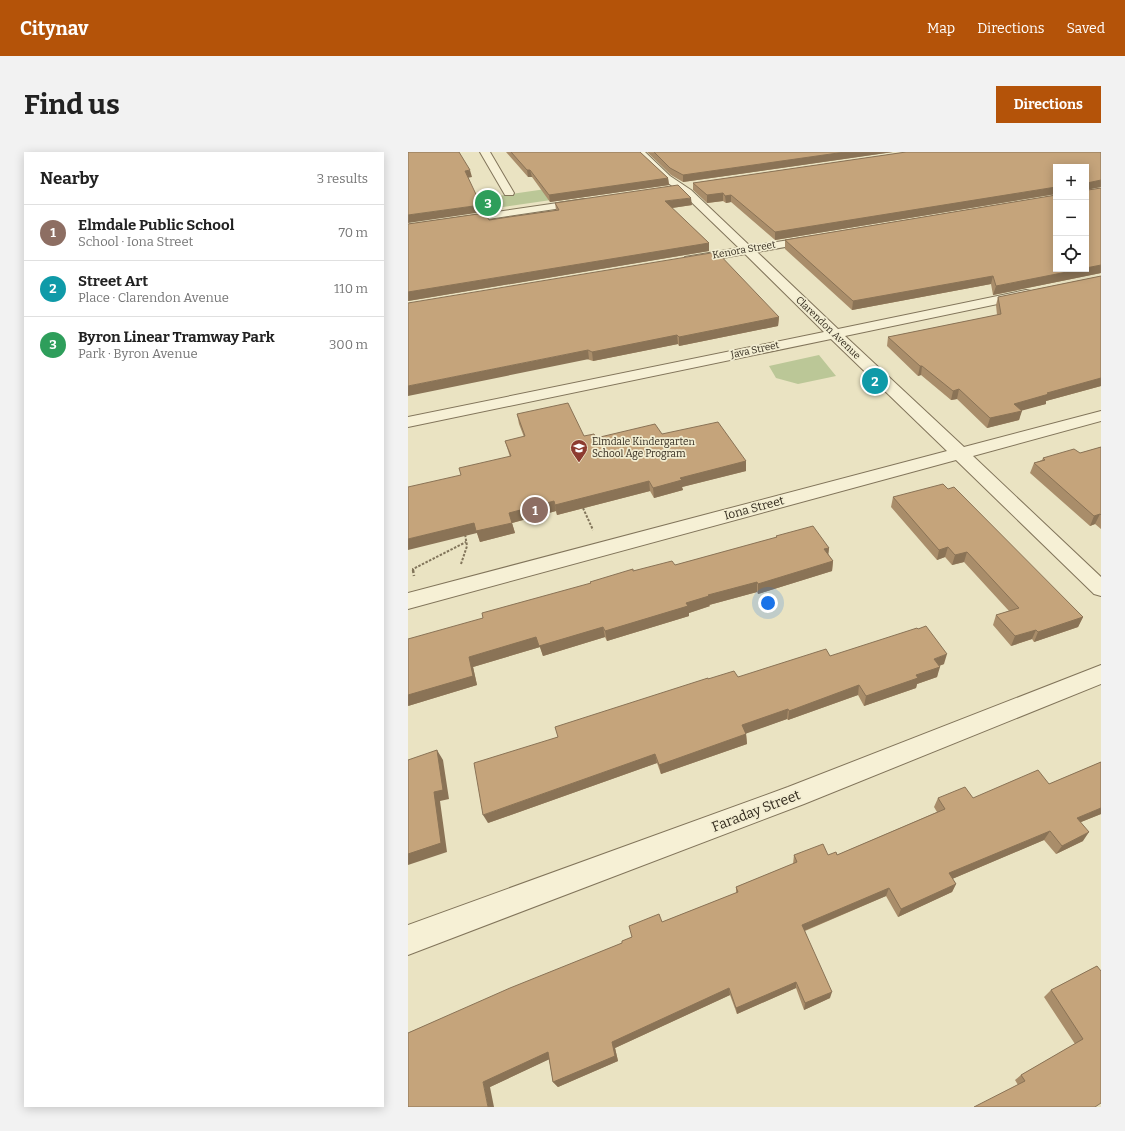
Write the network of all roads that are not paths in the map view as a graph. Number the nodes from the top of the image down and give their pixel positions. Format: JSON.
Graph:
{"nodes":[{"id":1,"x":485,"y":152,"type":"edge"},
{"id":2,"x":640,"y":152,"type":"edge"},
{"id":3,"x":698,"y":185,"type":"edge"},
{"id":4,"x":673,"y":189,"type":"junction"},
{"id":5,"x":509,"y":193,"type":"dead end"},
{"id":6,"x":597,"y":200,"type":"edge"},
{"id":7,"x":408,"y":228,"type":"edge"},
{"id":8,"x":828,"y":236,"type":"edge"},
{"id":9,"x":746,"y":250,"type":"junction"},
{"id":10,"x":674,"y":262,"type":"edge"},
{"id":11,"x":1040,"y":291,"type":"edge"},
{"id":12,"x":834,"y":334,"type":"junction"},
{"id":13,"x":1101,"y":416,"type":"edge"},
{"id":14,"x":408,"y":422,"type":"edge"},
{"id":15,"x":959,"y":453,"type":"junction"},
{"id":16,"x":1101,"y":589,"type":"edge"},
{"id":17,"x":408,"y":601,"type":"edge"},
{"id":18,"x":1101,"y":674,"type":"edge"},
{"id":19,"x":408,"y":940,"type":"edge"}],
"edges":[{"from":1,"to":5,"type":"street"},
{"from":2,"to":4,"type":"street","name":"Clarendon Avenue"},
{"from":3,"to":4,"type":"street"},
{"from":4,"to":9,"type":"street","name":"Clarendon Avenue"},
{"from":6,"to":7,"type":"street"},
{"from":8,"to":9,"type":"street","name":"Kenora Street"},
{"from":9,"to":10,"type":"street","name":"Kenora Street"},
{"from":9,"to":12,"type":"street","name":"Clarendon Avenue"},
{"from":11,"to":12,"type":"street","name":"Java Street"},
{"from":12,"to":14,"type":"street","name":"Java Street"},
{"from":12,"to":15,"type":"street","name":"Clarendon Avenue"},
{"from":13,"to":15,"type":"street","name":"Iona Street"},
{"from":15,"to":16,"type":"street","name":"Clarendon Avenue"},
{"from":15,"to":17,"type":"street","name":"Iona Street"},
{"from":18,"to":19,"type":"street","name":"Faraday Street"}]}
